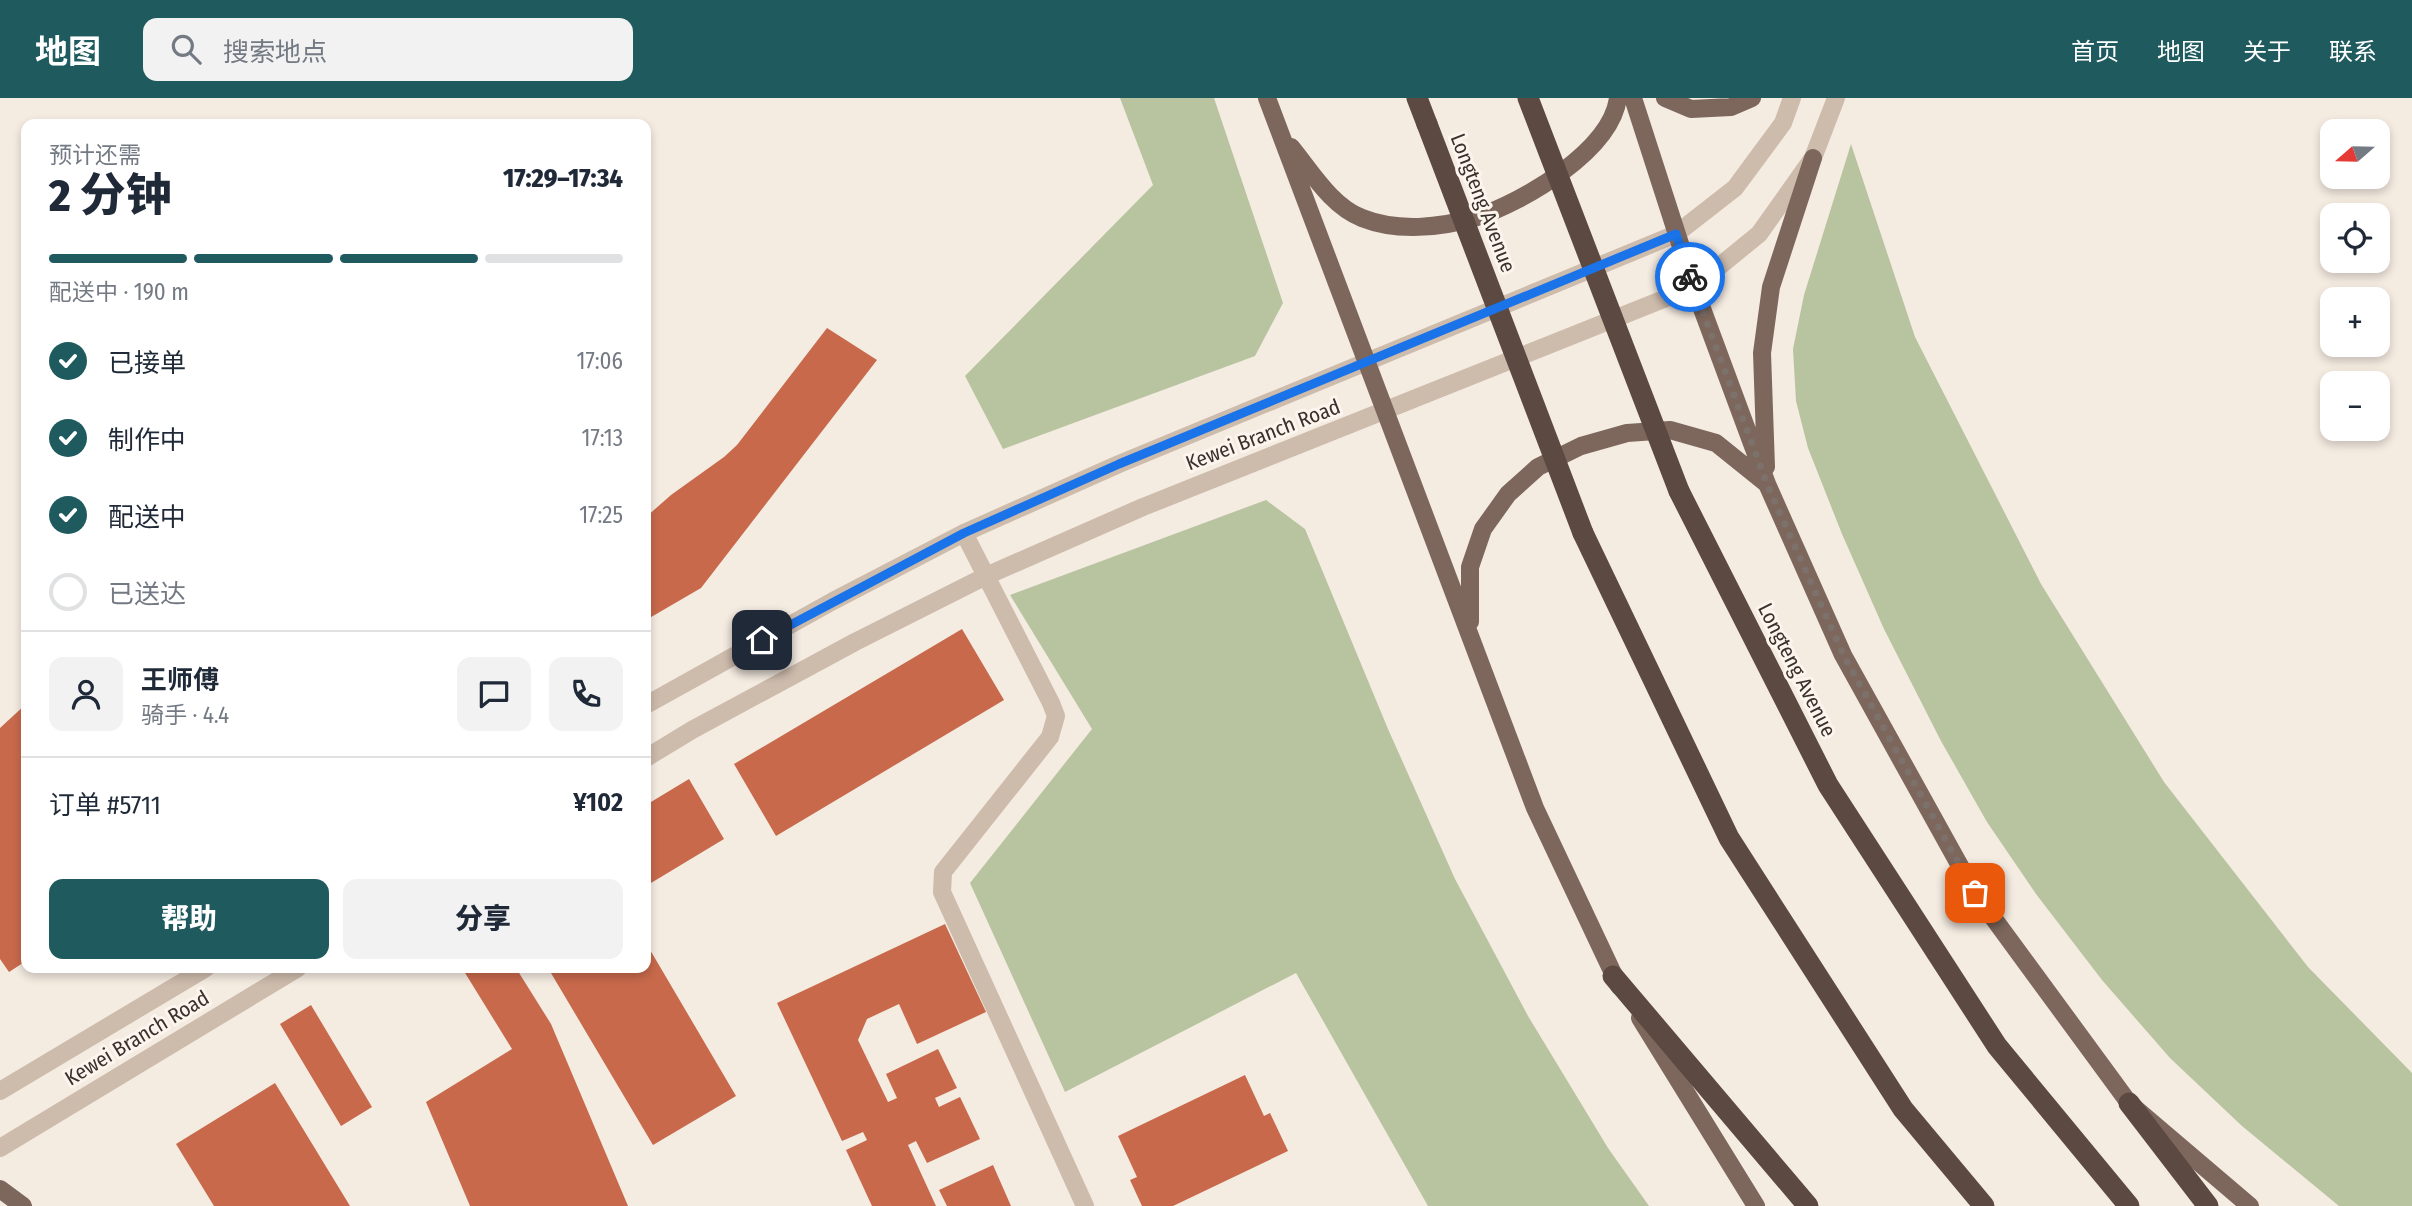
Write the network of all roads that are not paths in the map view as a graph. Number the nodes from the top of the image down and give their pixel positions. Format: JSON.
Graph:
{"nodes":[{"id":1,"x":1267,"y":98,"type":"edge"},
{"id":2,"x":1417,"y":98,"type":"edge"},
{"id":3,"x":1528,"y":98,"type":"edge"},
{"id":4,"x":1618,"y":98,"type":"edge"},
{"id":5,"x":1633,"y":98,"type":"edge"},
{"id":6,"x":1665,"y":98,"type":"edge"},
{"id":7,"x":1752,"y":98,"type":"edge"},
{"id":8,"x":1792,"y":98,"type":"edge"},
{"id":9,"x":1836,"y":98,"type":"edge"},
{"id":10,"x":1280,"y":133,"type":"junction"},
{"id":11,"x":1813,"y":158,"type":"junction"},
{"id":12,"x":1676,"y":234,"type":"junction"},
{"id":13,"x":1694,"y":287,"type":"junction"},
{"id":14,"x":1365,"y":361,"type":"junction"},
{"id":15,"x":1386,"y":411,"type":"junction"},
{"id":16,"x":1767,"y":484,"type":"junction"},
{"id":17,"x":964,"y":533,"type":"junction"},
{"id":18,"x":986,"y":576,"type":"junction"},
{"id":19,"x":1470,"y":635,"type":"junction"},
{"id":20,"x":651,"y":702,"type":"edge"},
{"id":21,"x":651,"y":755,"type":"edge"},
{"id":22,"x":198,"y":973,"type":"edge"},
{"id":23,"x":290,"y":973,"type":"edge"},
{"id":24,"x":1614,"y":976,"type":"junction"},
{"id":25,"x":0,"y":1091,"type":"edge"},
{"id":26,"x":2129,"y":1103,"type":"junction"},
{"id":27,"x":0,"y":1147,"type":"edge"},
{"id":28,"x":0,"y":1189,"type":"edge"},
{"id":29,"x":23,"y":1206,"type":"edge"},
{"id":30,"x":1084,"y":1206,"type":"edge"},
{"id":31,"x":1756,"y":1206,"type":"edge"},
{"id":32,"x":1808,"y":1206,"type":"edge"},
{"id":33,"x":1984,"y":1206,"type":"edge"},
{"id":34,"x":2129,"y":1206,"type":"edge"},
{"id":35,"x":2208,"y":1206,"type":"edge"},
{"id":36,"x":2250,"y":1206,"type":"edge"}],
"edges":[{"from":1,"to":10,"type":"main road"},
{"from":2,"to":33,"type":"highway","name":"Longteng Avenue","bridge":true},
{"from":3,"to":34,"type":"highway","name":"Longteng Avenue","bridge":true},
{"from":4,"to":10,"type":"main road"},
{"from":5,"to":12,"type":"main road"},
{"from":6,"to":7,"type":"main road"},
{"from":8,"to":12,"type":"street","name":"Kewei Branch Road"},
{"from":9,"to":11,"type":"street","name":"Kewei Branch Road"},
{"from":10,"to":14,"type":"main road"},
{"from":11,"to":13,"type":"street","name":"Kewei Branch Road"},
{"from":11,"to":16,"type":"main road"},
{"from":12,"to":13,"type":"main road"},
{"from":12,"to":14,"type":"street","name":"Kewei Branch Road"},
{"from":13,"to":15,"type":"street","name":"Kewei Branch Road"},
{"from":13,"to":16,"type":"main road"},
{"from":14,"to":15,"type":"main road"},
{"from":14,"to":17,"type":"street","name":"Kewei Branch Road"},
{"from":15,"to":18,"type":"street","name":"Kewei Branch Road"},
{"from":15,"to":19,"type":"main road"},
{"from":16,"to":19,"type":"main road"},
{"from":16,"to":26,"type":"main road"},
{"from":17,"to":18,"type":"street"},
{"from":17,"to":20,"type":"street","name":"Kewei Branch Road"},
{"from":18,"to":21,"type":"street","name":"Kewei Branch Road"},
{"from":18,"to":30,"type":"street"},
{"from":19,"to":24,"type":"main road"},
{"from":22,"to":25,"type":"street","name":"Kewei Branch Road"},
{"from":23,"to":27,"type":"street","name":"Kewei Branch Road"},
{"from":24,"to":31,"type":"main road"},
{"from":24,"to":32,"type":"highway"},
{"from":26,"to":35,"type":"highway"},
{"from":26,"to":36,"type":"main road"},
{"from":28,"to":29,"type":"main road"}]}
